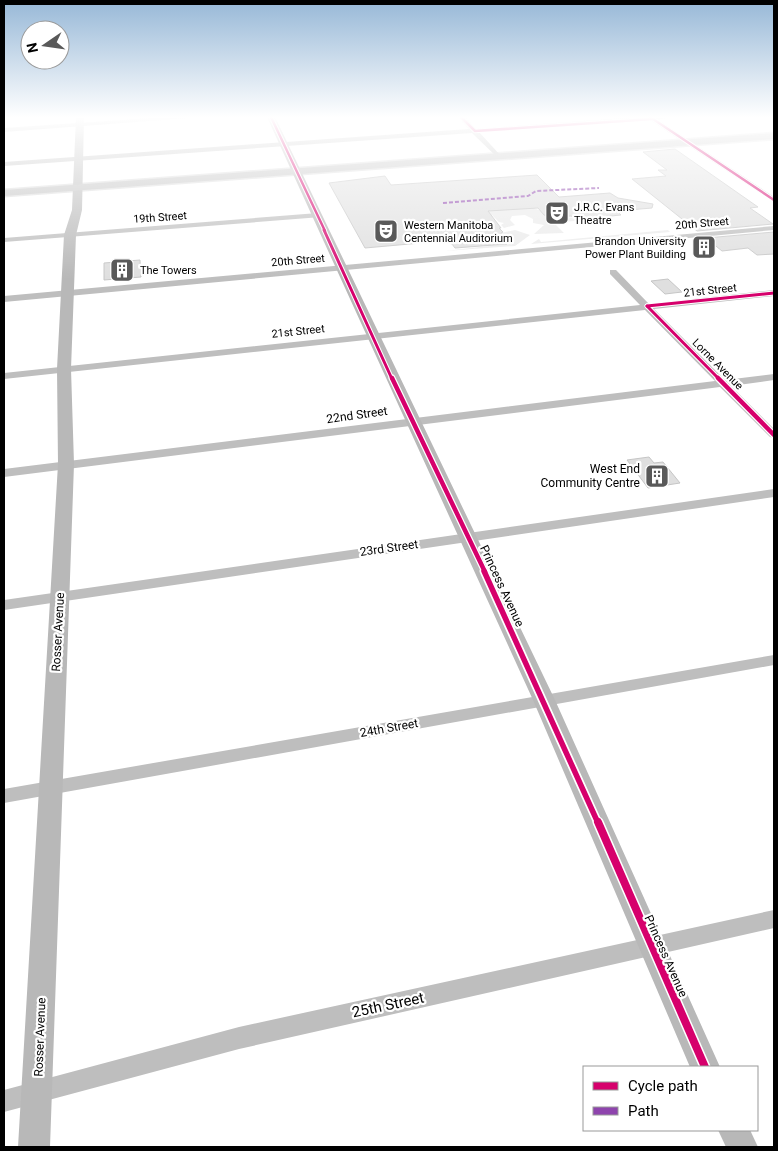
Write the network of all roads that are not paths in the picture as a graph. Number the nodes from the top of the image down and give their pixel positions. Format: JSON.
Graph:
{"nodes":[{"id":1,"x":78,"y":171,"type":"edge"},
{"id":2,"x":275,"y":171,"type":"edge"},
{"id":3,"x":298,"y":171,"type":"edge"},
{"id":4,"x":731,"y":171,"type":"edge"},
{"id":5,"x":78,"y":186,"type":"junction"},
{"id":6,"x":4,"y":188,"type":"edge"},
{"id":7,"x":4,"y":193,"type":"edge"},
{"id":8,"x":774,"y":200,"type":"edge"},
{"id":9,"x":318,"y":215,"type":"junction"},
{"id":10,"x":774,"y":228,"type":"edge"},
{"id":11,"x":70,"y":235,"type":"junction"},
{"id":12,"x":4,"y":240,"type":"edge"},
{"id":13,"x":342,"y":267,"type":"junction"},
{"id":14,"x":613,"y":272,"type":"dead end"},
{"id":15,"x":68,"y":293,"type":"junction"},
{"id":16,"x":774,"y":293,"type":"edge"},
{"id":17,"x":4,"y":299,"type":"edge"},
{"id":18,"x":647,"y":306,"type":"junction"},
{"id":19,"x":373,"y":336,"type":"junction"},
{"id":20,"x":64,"y":369,"type":"junction"},
{"id":21,"x":4,"y":376,"type":"edge"},
{"id":22,"x":774,"y":377,"type":"edge"},
{"id":23,"x":724,"y":383,"type":"junction"},
{"id":24,"x":414,"y":421,"type":"junction"},
{"id":25,"x":774,"y":435,"type":"edge"},
{"id":26,"x":66,"y":464,"type":"junction"},
{"id":27,"x":4,"y":473,"type":"edge"},
{"id":28,"x":774,"y":494,"type":"edge"},
{"id":29,"x":469,"y":537,"type":"junction"},
{"id":30,"x":60,"y":597,"type":"junction"},
{"id":31,"x":4,"y":605,"type":"edge"},
{"id":32,"x":774,"y":660,"type":"edge"},
{"id":33,"x":544,"y":700,"type":"junction"},
{"id":34,"x":51,"y":788,"type":"junction"},
{"id":35,"x":4,"y":796,"type":"edge"},
{"id":36,"x":774,"y":919,"type":"edge"},
{"id":37,"x":651,"y":947,"type":"junction"},
{"id":38,"x":706,"y":1066,"type":"edge"},
{"id":39,"x":38,"y":1092,"type":"junction"},
{"id":40,"x":4,"y":1101,"type":"edge"},
{"id":41,"x":734,"y":1131,"type":"edge"},
{"id":42,"x":34,"y":1147,"type":"edge"},
{"id":43,"x":742,"y":1147,"type":"edge"}],
"edges":[{"from":1,"to":5,"type":"street","name":"Rosser Avenue"},
{"from":2,"to":5,"type":"main road"},
{"from":3,"to":9,"type":"street","name":"Princess Avenue"},
{"from":4,"to":8,"type":"street"},
{"from":5,"to":6,"type":"main road"},
{"from":5,"to":7,"type":"main road"},
{"from":5,"to":11,"type":"street","name":"Rosser Avenue"},
{"from":9,"to":11,"type":"street","name":"19th Street"},
{"from":9,"to":13,"type":"street","name":"Princess Avenue"},
{"from":10,"to":13,"type":"street","name":"20th Street"},
{"from":11,"to":12,"type":"street","name":"19th Street"},
{"from":11,"to":15,"type":"street","name":"Rosser Avenue"},
{"from":13,"to":15,"type":"street","name":"20th Street"},
{"from":13,"to":19,"type":"street","name":"Princess Avenue"},
{"from":14,"to":18,"type":"street","name":"Lorne Avenue"},
{"from":15,"to":17,"type":"street","name":"20th Street"},
{"from":15,"to":20,"type":"street","name":"Rosser Avenue"},
{"from":16,"to":18,"type":"street","name":"21st Street"},
{"from":18,"to":19,"type":"street","name":"21st Street"},
{"from":18,"to":23,"type":"street","name":"Lorne Avenue"},
{"from":19,"to":20,"type":"street","name":"21st Street"},
{"from":19,"to":24,"type":"street","name":"Princess Avenue"},
{"from":20,"to":21,"type":"street","name":"21st Street"},
{"from":20,"to":26,"type":"street","name":"Rosser Avenue"},
{"from":22,"to":23,"type":"street","name":"22nd Street"},
{"from":23,"to":24,"type":"street","name":"22nd Street"},
{"from":23,"to":25,"type":"street","name":"Lorne Avenue"},
{"from":24,"to":26,"type":"street","name":"22nd Street"},
{"from":24,"to":29,"type":"street","name":"Princess Avenue"},
{"from":26,"to":27,"type":"street","name":"22nd Street"},
{"from":26,"to":30,"type":"street","name":"Rosser Avenue"},
{"from":28,"to":29,"type":"street","name":"23rd Street"},
{"from":29,"to":30,"type":"street","name":"23rd Street"},
{"from":29,"to":33,"type":"street","name":"Princess Avenue"},
{"from":30,"to":31,"type":"street","name":"23rd Street"},
{"from":30,"to":34,"type":"street","name":"Rosser Avenue"},
{"from":32,"to":33,"type":"street","name":"24th Street"},
{"from":33,"to":34,"type":"street","name":"24th Street"},
{"from":33,"to":37,"type":"street","name":"Princess Avenue"},
{"from":34,"to":35,"type":"street","name":"24th Street"},
{"from":34,"to":39,"type":"street","name":"Rosser Avenue"},
{"from":36,"to":37,"type":"street","name":"25th Street"},
{"from":37,"to":38,"type":"street","name":"Princess Avenue"},
{"from":37,"to":39,"type":"street","name":"25th Street"},
{"from":39,"to":40,"type":"street","name":"25th Street"},
{"from":39,"to":42,"type":"street","name":"Rosser Avenue"},
{"from":41,"to":43,"type":"street"}]}
